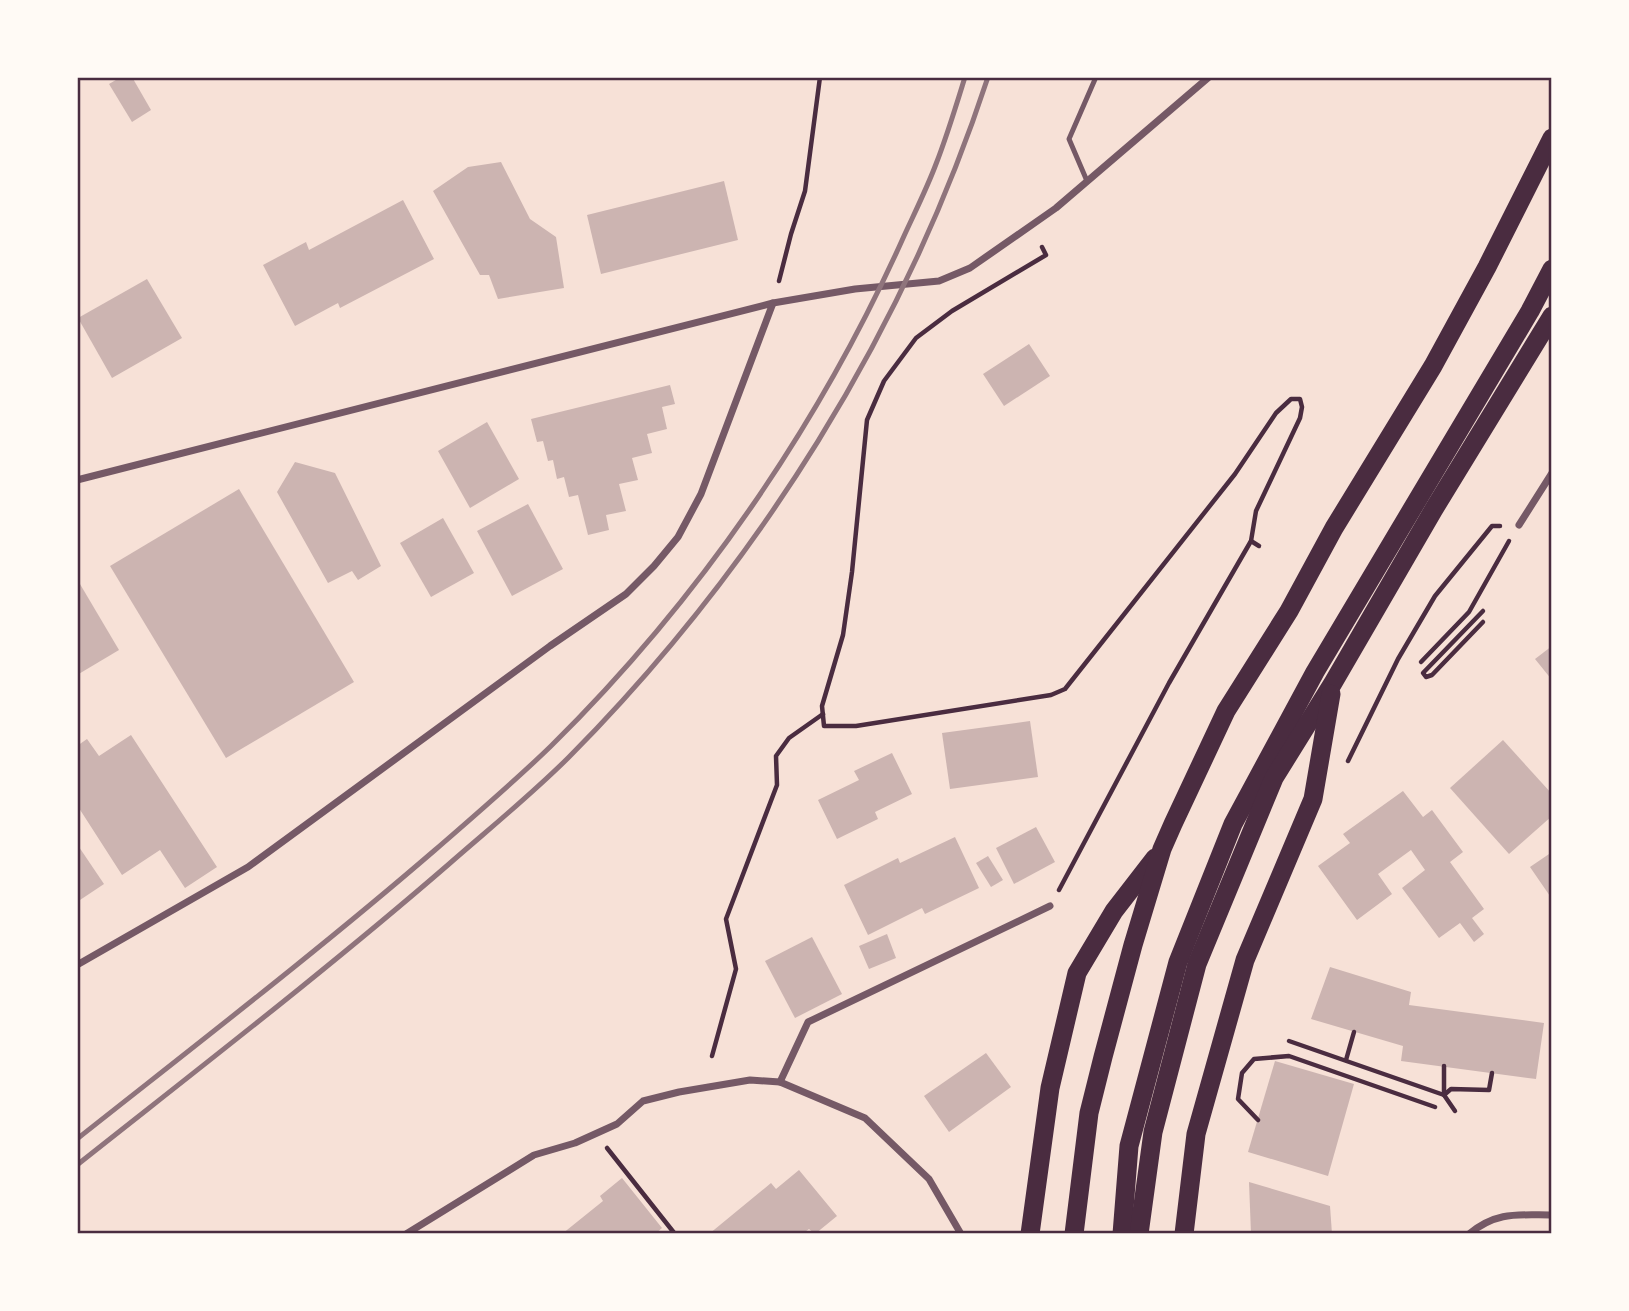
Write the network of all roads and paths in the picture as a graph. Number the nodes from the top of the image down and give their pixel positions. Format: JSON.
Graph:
{"nodes":[{"id":1,"x":820,"y":77,"type":"edge"},
{"id":2,"x":1096,"y":77,"type":"edge"},
{"id":3,"x":1209,"y":77,"type":"edge"},
{"id":4,"x":1552,"y":138,"type":"edge"},
{"id":5,"x":1087,"y":181,"type":"junction"},
{"id":6,"x":1042,"y":247,"type":"dead end"},
{"id":7,"x":1552,"y":269,"type":"edge"},
{"id":8,"x":773,"y":303,"type":"junction"},
{"id":9,"x":1552,"y":316,"type":"edge"},
{"id":10,"x":1552,"y":474,"type":"edge"},
{"id":11,"x":77,"y":480,"type":"edge"},
{"id":12,"x":1519,"y":525,"type":"junction"},
{"id":13,"x":1251,"y":541,"type":"junction"},
{"id":14,"x":1259,"y":546,"type":"dead end"},
{"id":15,"x":1483,"y":611,"type":"dead end"},
{"id":16,"x":1483,"y":622,"type":"dead end"},
{"id":17,"x":1421,"y":662,"type":"dead end"},
{"id":18,"x":1333,"y":683,"type":"junction"},
{"id":19,"x":823,"y":714,"type":"junction"},
{"id":20,"x":1346,"y":765,"type":"dead end"},
{"id":21,"x":1162,"y":849,"type":"junction"},
{"id":22,"x":1050,"y":906,"type":"joint"},
{"id":23,"x":77,"y":965,"type":"edge"},
{"id":24,"x":1354,"y":1032,"type":"dead end"},
{"id":25,"x":1289,"y":1041,"type":"dead end"},
{"id":26,"x":712,"y":1056,"type":"dead end"},
{"id":27,"x":1346,"y":1060,"type":"junction"},
{"id":28,"x":1444,"y":1066,"type":"dead end"},
{"id":29,"x":1492,"y":1073,"type":"dead end"},
{"id":30,"x":780,"y":1082,"type":"junction"},
{"id":31,"x":1444,"y":1095,"type":"junction"},
{"id":32,"x":1435,"y":1107,"type":"dead end"},
{"id":33,"x":1455,"y":1111,"type":"dead end"},
{"id":34,"x":1258,"y":1120,"type":"dead end"},
{"id":35,"x":596,"y":1134,"type":"junction"},
{"id":36,"x":1552,"y":1215,"type":"edge"},
{"id":37,"x":406,"y":1234,"type":"edge"},
{"id":38,"x":675,"y":1234,"type":"edge"},
{"id":39,"x":961,"y":1234,"type":"edge"},
{"id":40,"x":1030,"y":1234,"type":"edge"},
{"id":41,"x":1073,"y":1234,"type":"edge"},
{"id":42,"x":1122,"y":1234,"type":"edge"},
{"id":43,"x":1139,"y":1234,"type":"edge"},
{"id":44,"x":1184,"y":1234,"type":"edge"},
{"id":45,"x":1469,"y":1234,"type":"edge"}],
"edges":[{"from":1,"to":8,"type":"path"},
{"from":2,"to":5,"type":"lane"},
{"from":3,"to":5,"type":"street"},
{"from":4,"to":21,"type":"highway"},
{"from":5,"to":8,"type":"street"},
{"from":6,"to":19,"type":"path"},
{"from":7,"to":42,"type":"highway"},
{"from":8,"to":11,"type":"street"},
{"from":8,"to":23,"type":"street"},
{"from":9,"to":18,"type":"highway"},
{"from":10,"to":12,"type":"street"},
{"from":12,"to":17,"type":"path"},
{"from":12,"to":20,"type":"path"},
{"from":13,"to":14,"type":"path"},
{"from":13,"to":19,"type":"path"},
{"from":13,"to":22,"type":"path"},
{"from":15,"to":16,"type":"path"},
{"from":18,"to":43,"type":"highway"},
{"from":18,"to":44,"type":"highway"},
{"from":19,"to":26,"type":"path"},
{"from":21,"to":40,"type":"highway"},
{"from":21,"to":41,"type":"highway"},
{"from":22,"to":30,"type":"street"},
{"from":24,"to":27,"type":"path"},
{"from":25,"to":27,"type":"path"},
{"from":27,"to":31,"type":"path"},
{"from":28,"to":31,"type":"path"},
{"from":29,"to":31,"type":"path"},
{"from":30,"to":35,"type":"street"},
{"from":30,"to":39,"type":"street"},
{"from":31,"to":33,"type":"path"},
{"from":32,"to":34,"type":"path"},
{"from":35,"to":37,"type":"street"},
{"from":35,"to":38,"type":"path"},
{"from":36,"to":45,"type":"street"}]}
